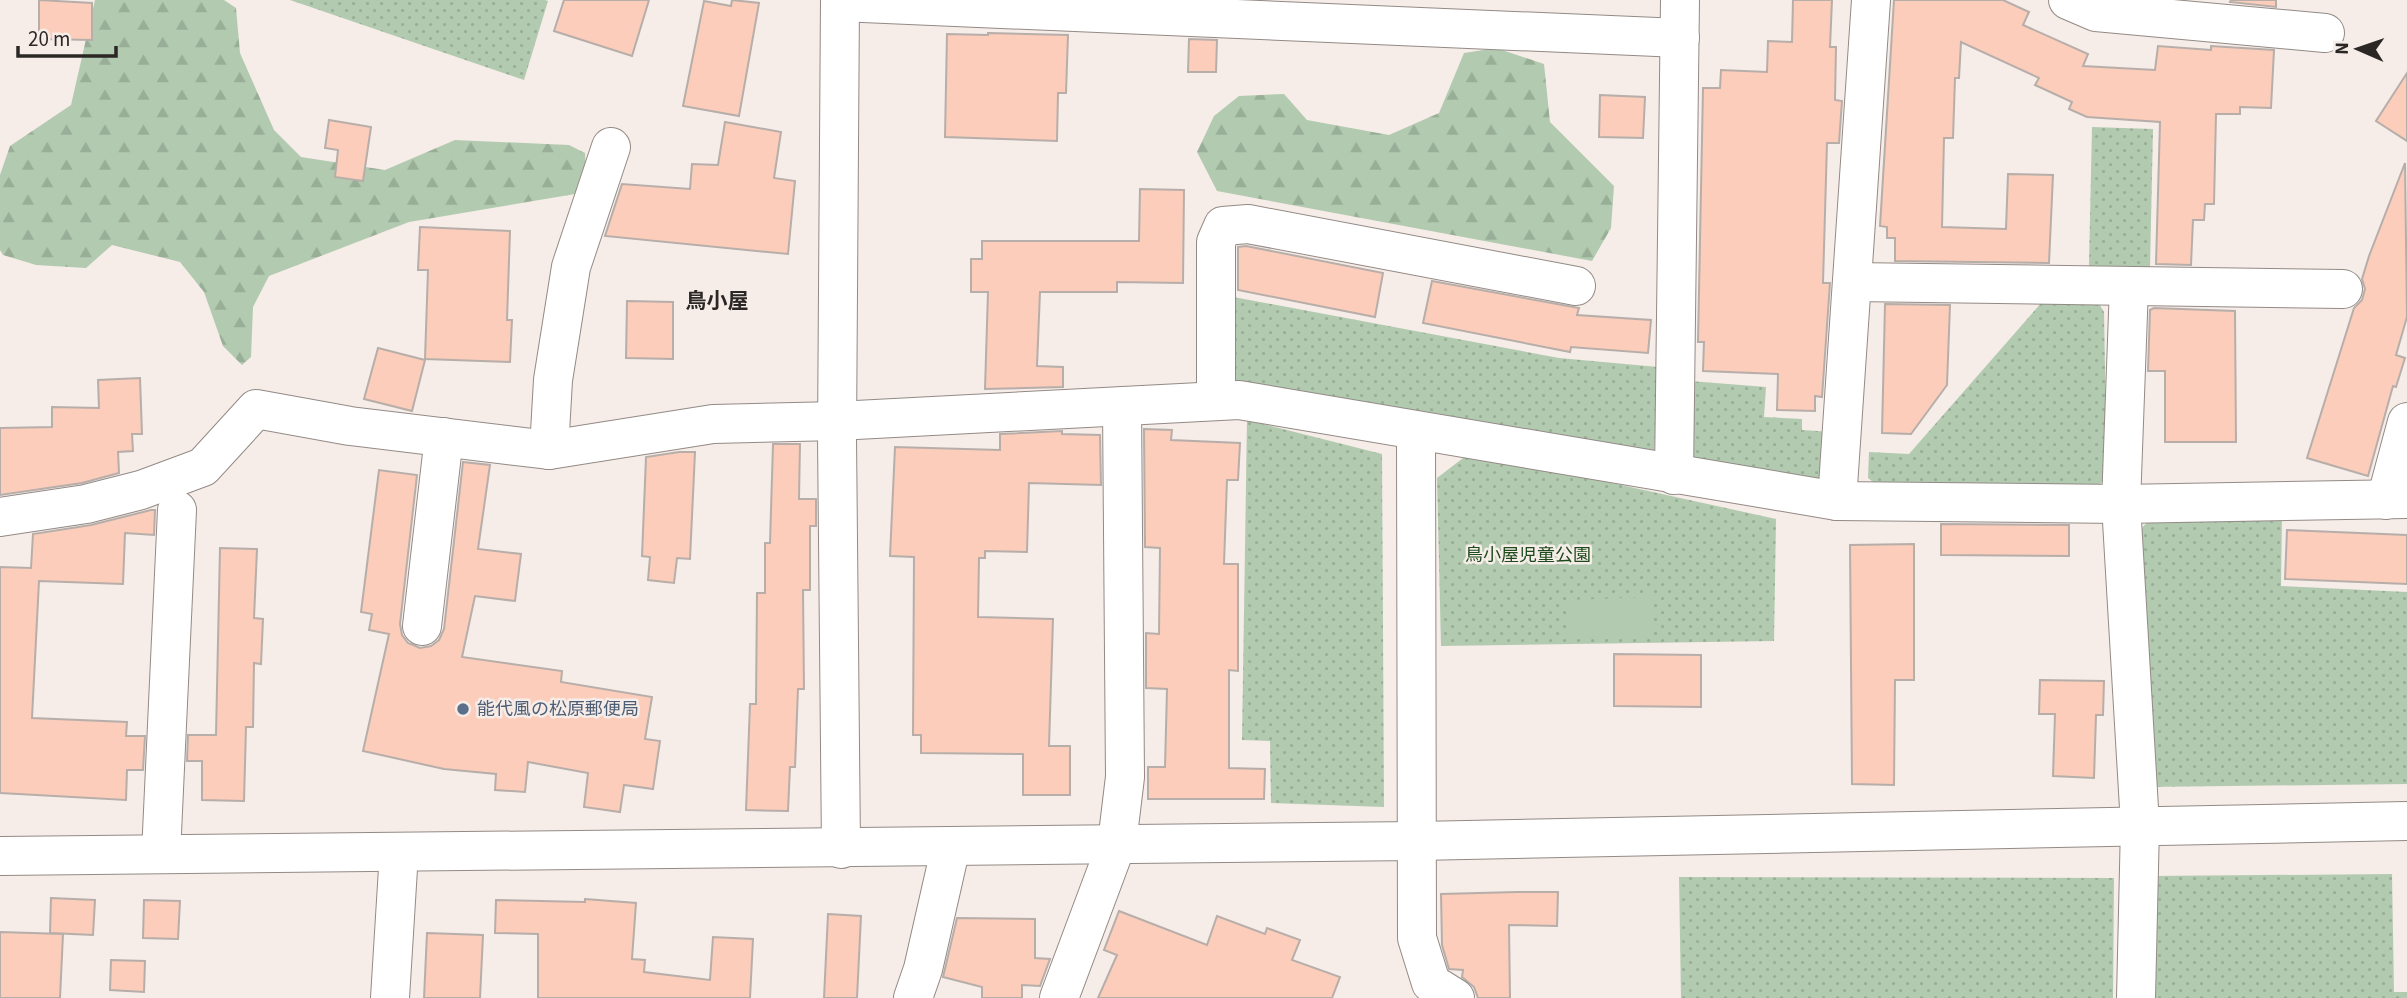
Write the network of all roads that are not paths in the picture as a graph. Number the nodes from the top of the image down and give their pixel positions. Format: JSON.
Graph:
{"nodes":[{"id":1,"x":1680,"y":0,"type":"edge"},
{"id":2,"x":1871,"y":0,"type":"edge"},
{"id":3,"x":2068,"y":0,"type":"edge"},
{"id":4,"x":840,"y":1,"type":"edge"},
{"id":5,"x":2325,"y":33,"type":"dead end"},
{"id":6,"x":1680,"y":38,"type":"junction"},
{"id":7,"x":611,"y":147,"type":"dead end"},
{"id":8,"x":1853,"y":282,"type":"junction"},
{"id":9,"x":1576,"y":286,"type":"dead end"},
{"id":10,"x":2129,"y":286,"type":"junction"},
{"id":11,"x":2343,"y":289,"type":"dead end"},
{"id":12,"x":1216,"y":401,"type":"junction"},
{"id":13,"x":1122,"y":406,"type":"junction"},
{"id":14,"x":837,"y":421,"type":"junction"},
{"id":15,"x":2407,"y":422,"type":"edge"},
{"id":16,"x":1416,"y":432,"type":"junction"},
{"id":17,"x":444,"y":438,"type":"junction"},
{"id":18,"x":549,"y":450,"type":"junction"},
{"id":19,"x":1674,"y":475,"type":"junction"},
{"id":20,"x":2397,"y":500,"type":"edge"},
{"id":21,"x":1837,"y":501,"type":"junction"},
{"id":22,"x":2121,"y":504,"type":"junction"},
{"id":23,"x":177,"y":510,"type":"dead end"},
{"id":24,"x":0,"y":517,"type":"edge"},
{"id":25,"x":422,"y":626,"type":"dead end"},
{"id":26,"x":2407,"y":821,"type":"edge"},
{"id":27,"x":2140,"y":825,"type":"junction"},
{"id":28,"x":1418,"y":841,"type":"junction"},
{"id":29,"x":1117,"y":843,"type":"junction"},
{"id":30,"x":951,"y":846,"type":"junction"},
{"id":31,"x":841,"y":849,"type":"junction"},
{"id":32,"x":400,"y":852,"type":"junction"},
{"id":33,"x":161,"y":854,"type":"junction"},
{"id":34,"x":0,"y":856,"type":"edge"},
{"id":35,"x":390,"y":998,"type":"edge"},
{"id":36,"x":912,"y":998,"type":"edge"},
{"id":37,"x":1059,"y":998,"type":"edge"},
{"id":38,"x":1455,"y":998,"type":"edge"},
{"id":39,"x":2136,"y":998,"type":"edge"}],
"edges":[{"from":1,"to":6,"type":"street"},
{"from":2,"to":8,"type":"street"},
{"from":3,"to":5,"type":"street"},
{"from":4,"to":6,"type":"street"},
{"from":4,"to":14,"type":"street"},
{"from":6,"to":19,"type":"street"},
{"from":7,"to":18,"type":"street"},
{"from":8,"to":10,"type":"street"},
{"from":8,"to":21,"type":"street"},
{"from":9,"to":12,"type":"street"},
{"from":10,"to":11,"type":"street"},
{"from":10,"to":22,"type":"street"},
{"from":12,"to":13,"type":"street"},
{"from":12,"to":16,"type":"street"},
{"from":13,"to":14,"type":"street"},
{"from":13,"to":29,"type":"street"},
{"from":14,"to":18,"type":"street"},
{"from":14,"to":31,"type":"street"},
{"from":15,"to":20,"type":"street"},
{"from":16,"to":19,"type":"street"},
{"from":16,"to":28,"type":"street"},
{"from":17,"to":18,"type":"street"},
{"from":17,"to":24,"type":"street"},
{"from":17,"to":25,"type":"street"},
{"from":19,"to":21,"type":"street"},
{"from":20,"to":22,"type":"street"},
{"from":21,"to":22,"type":"street"},
{"from":22,"to":27,"type":"street"},
{"from":23,"to":33,"type":"street"},
{"from":26,"to":27,"type":"street"},
{"from":27,"to":28,"type":"street"},
{"from":27,"to":39,"type":"street"},
{"from":28,"to":29,"type":"street"},
{"from":28,"to":38,"type":"street"},
{"from":29,"to":30,"type":"street"},
{"from":29,"to":37,"type":"street"},
{"from":30,"to":31,"type":"street"},
{"from":30,"to":36,"type":"street"},
{"from":31,"to":32,"type":"street"},
{"from":32,"to":33,"type":"street"},
{"from":32,"to":35,"type":"street"},
{"from":33,"to":34,"type":"street"}]}
